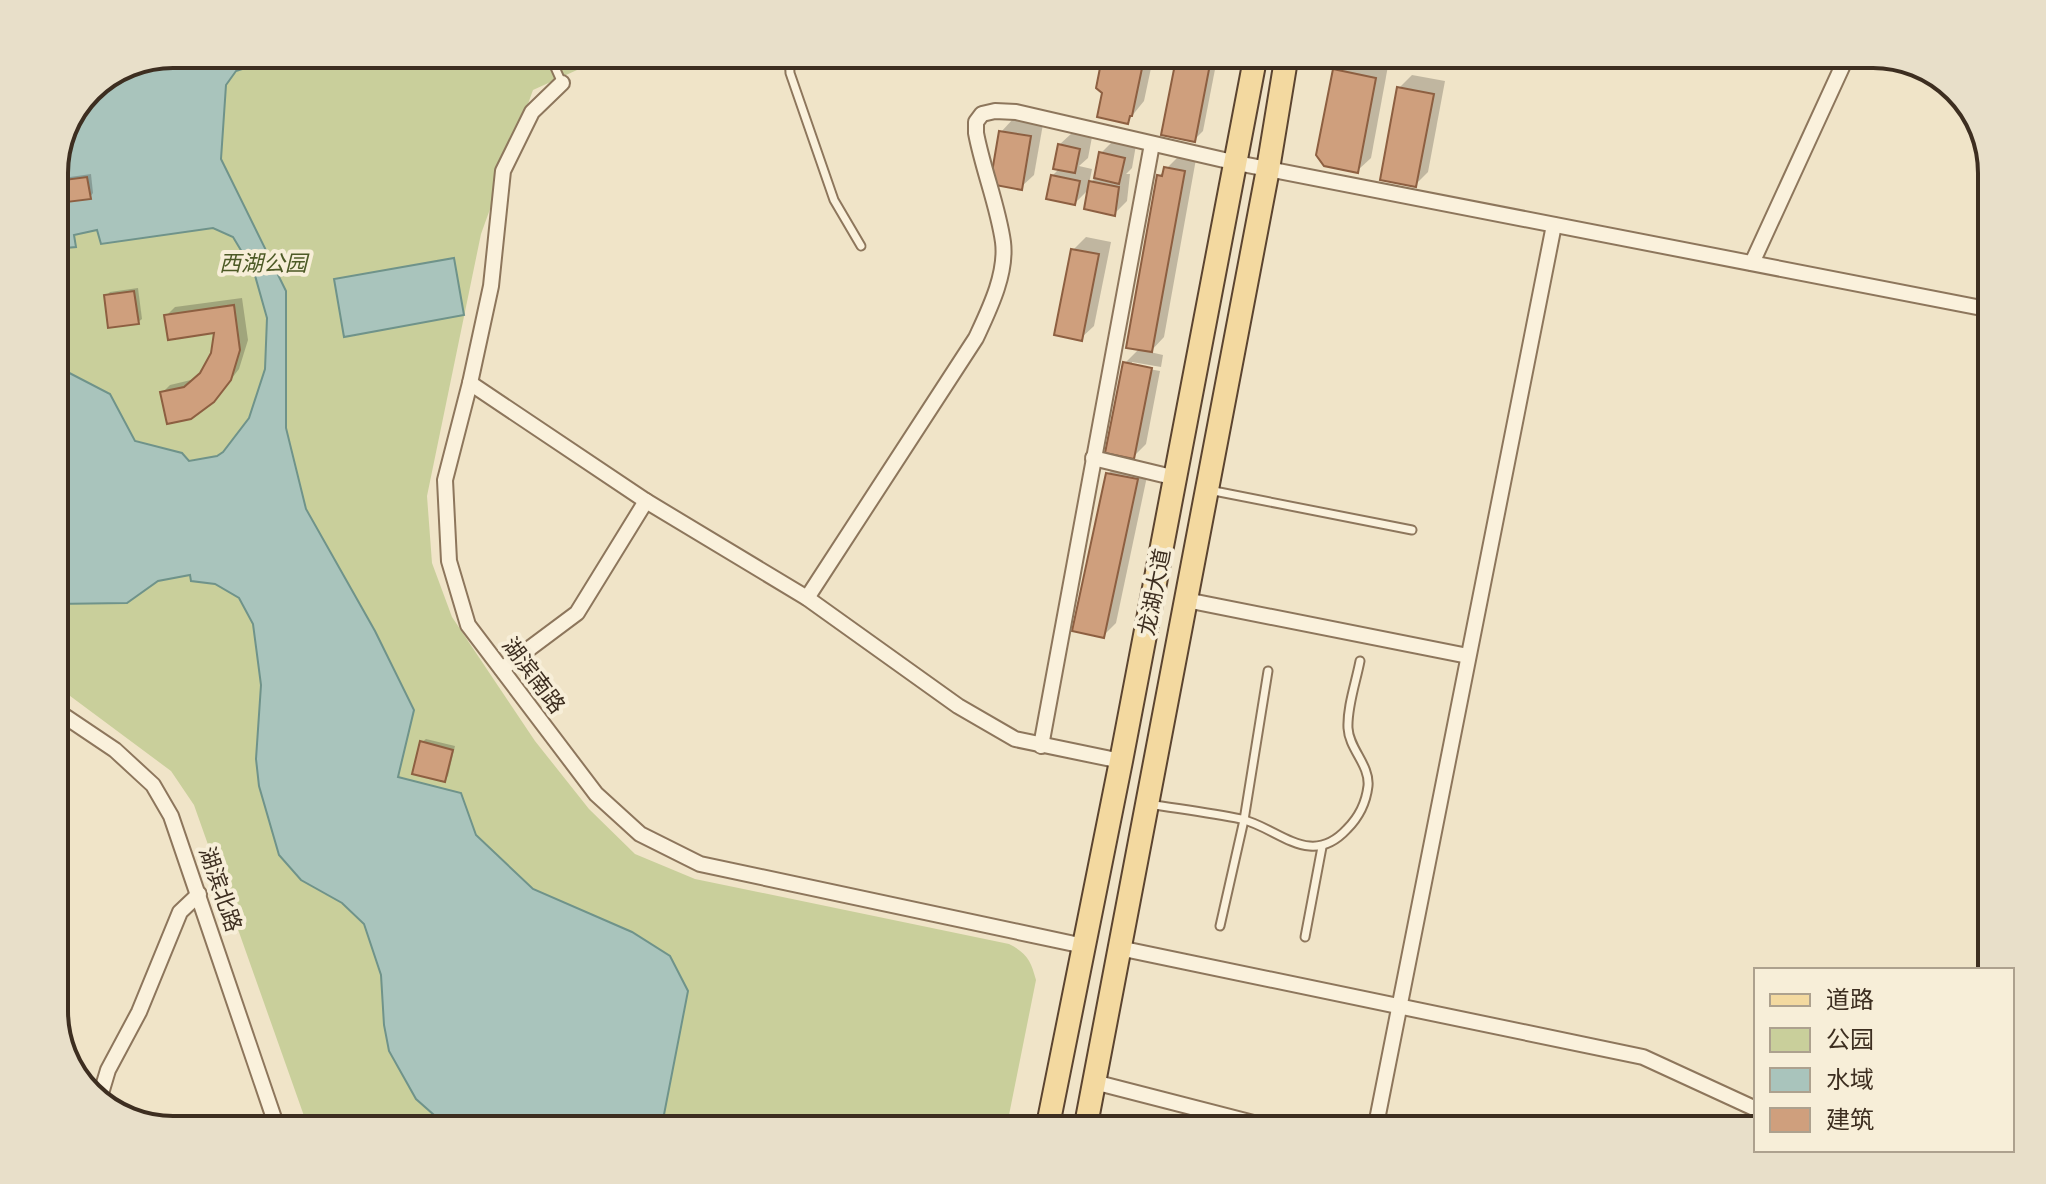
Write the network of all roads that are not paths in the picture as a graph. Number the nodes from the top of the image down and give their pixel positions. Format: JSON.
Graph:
{"nodes":[{"id":1,"x":555,"y":68,"type":"edge"},
{"id":2,"x":790,"y":68,"type":"edge"},
{"id":3,"x":1254,"y":68,"type":"edge"},
{"id":4,"x":1285,"y":68,"type":"edge"},
{"id":5,"x":1842,"y":68,"type":"edge"},
{"id":6,"x":562,"y":83,"type":"joint"},
{"id":7,"x":1152,"y":144,"type":"junction"},
{"id":8,"x":1237,"y":163,"type":"junction"},
{"id":9,"x":1268,"y":169,"type":"junction"},
{"id":10,"x":1554,"y":225,"type":"junction"},
{"id":11,"x":861,"y":246,"type":"dead end"},
{"id":12,"x":1752,"y":263,"type":"junction"},
{"id":13,"x":1978,"y":307,"type":"edge"},
{"id":14,"x":470,"y":383,"type":"junction"},
{"id":15,"x":1093,"y":458,"type":"junction"},
{"id":16,"x":1176,"y":478,"type":"junction"},
{"id":17,"x":1207,"y":490,"type":"junction"},
{"id":18,"x":646,"y":501,"type":"junction"},
{"id":19,"x":1412,"y":530,"type":"dead end"},
{"id":20,"x":807,"y":598,"type":"junction"},
{"id":21,"x":1186,"y":600,"type":"junction"},
{"id":22,"x":1468,"y":656,"type":"junction"},
{"id":23,"x":1360,"y":661,"type":"dead end"},
{"id":24,"x":502,"y":669,"type":"junction"},
{"id":25,"x":1268,"y":671,"type":"dead end"},
{"id":26,"x":68,"y":718,"type":"edge"},
{"id":27,"x":1041,"y":746,"type":"junction"},
{"id":28,"x":1121,"y":761,"type":"junction"},
{"id":29,"x":1147,"y":804,"type":"junction"},
{"id":30,"x":1244,"y":820,"type":"junction"},
{"id":31,"x":1322,"y":847,"type":"junction"},
{"id":32,"x":199,"y":894,"type":"junction"},
{"id":33,"x":1220,"y":926,"type":"dead end"},
{"id":34,"x":1305,"y":937,"type":"dead end"},
{"id":35,"x":1084,"y":946,"type":"junction"},
{"id":36,"x":1119,"y":948,"type":"junction"},
{"id":37,"x":1399,"y":1006,"type":"junction"},
{"id":38,"x":1094,"y":1082,"type":"junction"},
{"id":39,"x":103,"y":1088,"type":"edge"},
{"id":40,"x":1754,"y":1108,"type":"edge"},
{"id":41,"x":273,"y":1116,"type":"edge"},
{"id":42,"x":1050,"y":1116,"type":"edge"},
{"id":43,"x":1088,"y":1116,"type":"edge"},
{"id":44,"x":1226,"y":1116,"type":"edge"},
{"id":45,"x":1378,"y":1116,"type":"edge"}],
"edges":[{"from":1,"to":6,"type":"lane"},
{"from":2,"to":11,"type":"lane"},
{"from":3,"to":8,"type":"main road","name":"龙湖大道"},
{"from":4,"to":9,"type":"main road","name":"龙湖大道"},
{"from":5,"to":12,"type":"street"},
{"from":6,"to":14,"type":"street","name":"湖滨南路"},
{"from":7,"to":8,"type":"street"},
{"from":7,"to":15,"type":"street"},
{"from":7,"to":20,"type":"street"},
{"from":8,"to":9,"type":"street"},
{"from":8,"to":16,"type":"main road","name":"龙湖大道"},
{"from":9,"to":10,"type":"street"},
{"from":9,"to":17,"type":"main road","name":"龙湖大道"},
{"from":10,"to":12,"type":"street"},
{"from":10,"to":22,"type":"street"},
{"from":12,"to":13,"type":"street"},
{"from":14,"to":18,"type":"street"},
{"from":14,"to":24,"type":"street","name":"湖滨南路"},
{"from":15,"to":16,"type":"street"},
{"from":15,"to":27,"type":"street"},
{"from":16,"to":28,"type":"main road","name":"龙湖大道"},
{"from":17,"to":19,"type":"lane"},
{"from":17,"to":21,"type":"main road","name":"龙湖大道"},
{"from":18,"to":20,"type":"street"},
{"from":18,"to":24,"type":"street"},
{"from":20,"to":27,"type":"street"},
{"from":21,"to":22,"type":"street"},
{"from":21,"to":29,"type":"main road","name":"龙湖大道"},
{"from":22,"to":37,"type":"street"},
{"from":23,"to":31,"type":"lane"},
{"from":24,"to":35,"type":"street","name":"湖滨南路"},
{"from":25,"to":30,"type":"lane"},
{"from":26,"to":32,"type":"street","name":"湖滨北路"},
{"from":27,"to":28,"type":"street"},
{"from":28,"to":35,"type":"main road","name":"龙湖大道"},
{"from":29,"to":30,"type":"lane"},
{"from":29,"to":36,"type":"main road","name":"龙湖大道"},
{"from":30,"to":31,"type":"lane"},
{"from":30,"to":33,"type":"lane"},
{"from":31,"to":34,"type":"lane"},
{"from":32,"to":39,"type":"street"},
{"from":32,"to":41,"type":"street","name":"湖滨北路"},
{"from":35,"to":42,"type":"main road","name":"龙湖大道"},
{"from":36,"to":37,"type":"street"},
{"from":36,"to":38,"type":"main road","name":"龙湖大道"},
{"from":37,"to":40,"type":"street"},
{"from":37,"to":45,"type":"street"},
{"from":38,"to":43,"type":"main road","name":"龙湖大道"},
{"from":38,"to":44,"type":"street"}]}
